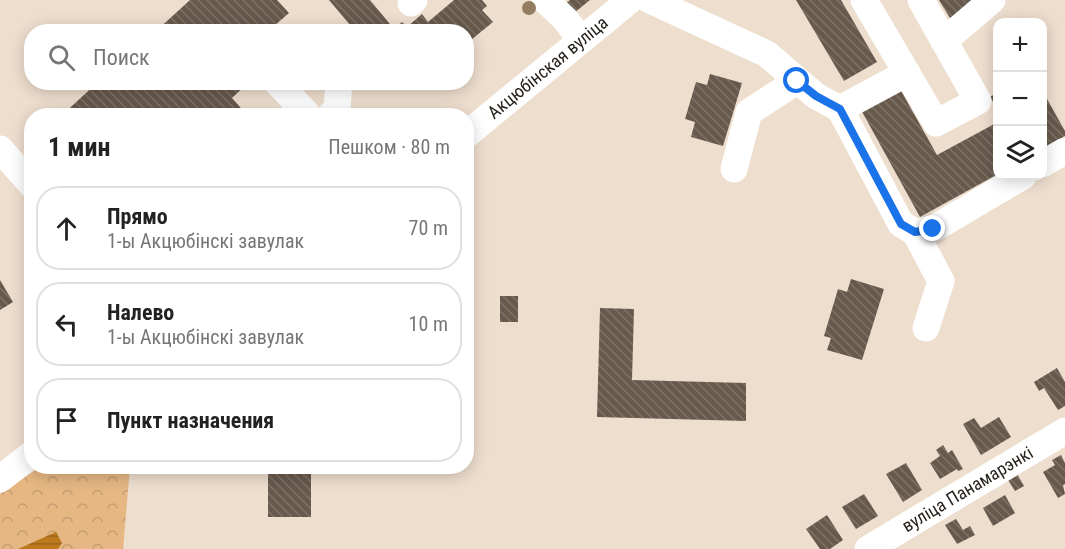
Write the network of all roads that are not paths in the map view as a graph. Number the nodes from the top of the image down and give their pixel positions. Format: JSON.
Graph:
{"nodes":[{"id":1,"x":545,"y":0,"type":"edge"},
{"id":2,"x":630,"y":0,"type":"edge"},
{"id":3,"x":650,"y":0,"type":"edge"},
{"id":4,"x":864,"y":0,"type":"edge"},
{"id":5,"x":921,"y":0,"type":"edge"},
{"id":6,"x":992,"y":0,"type":"edge"},
{"id":7,"x":581,"y":40,"type":"junction"},
{"id":8,"x":944,"y":41,"type":"junction"},
{"id":9,"x":907,"y":73,"type":"junction"},
{"id":10,"x":797,"y":81,"type":"junction"},
{"id":11,"x":285,"y":90,"type":"edge"},
{"id":12,"x":338,"y":90,"type":"edge"},
{"id":13,"x":301,"y":108,"type":"edge"},
{"id":14,"x":337,"y":108,"type":"edge"},
{"id":15,"x":840,"y":109,"type":"junction"},
{"id":16,"x":474,"y":128,"type":"edge"},
{"id":17,"x":0,"y":149,"type":"edge"},
{"id":18,"x":1065,"y":151,"type":"edge"},
{"id":19,"x":1047,"y":161,"type":"edge"},
{"id":20,"x":734,"y":169,"type":"dead end"},
{"id":21,"x":24,"y":176,"type":"edge"},
{"id":22,"x":1016,"y":180,"type":"edge"},
{"id":23,"x":915,"y":232,"type":"junction"},
{"id":24,"x":926,"y":328,"type":"dead end"},
{"id":25,"x":1065,"y":431,"type":"edge"},
{"id":26,"x":24,"y":460,"type":"edge"},
{"id":27,"x":0,"y":479,"type":"edge"},
{"id":28,"x":868,"y":549,"type":"edge"}],
"edges":[{"from":1,"to":7,"type":"street"},
{"from":2,"to":7,"type":"street","name":"Акцюбінская вуліца"},
{"from":3,"to":10,"type":"street"},
{"from":4,"to":9,"type":"street"},
{"from":5,"to":8,"type":"street"},
{"from":6,"to":8,"type":"street"},
{"from":7,"to":16,"type":"street","name":"Акцюбінская вуліца"},
{"from":8,"to":9,"type":"street"},
{"from":9,"to":15,"type":"street"},
{"from":10,"to":15,"type":"street"},
{"from":10,"to":20,"type":"street"},
{"from":11,"to":13,"type":"street"},
{"from":12,"to":14,"type":"street"},
{"from":15,"to":23,"type":"street"},
{"from":17,"to":21,"type":"street"},
{"from":18,"to":19,"type":"street"},
{"from":22,"to":23,"type":"street"},
{"from":23,"to":24,"type":"street"},
{"from":25,"to":28,"type":"street","name":"вуліца Панамарэнкі"},
{"from":26,"to":27,"type":"street"}]}
